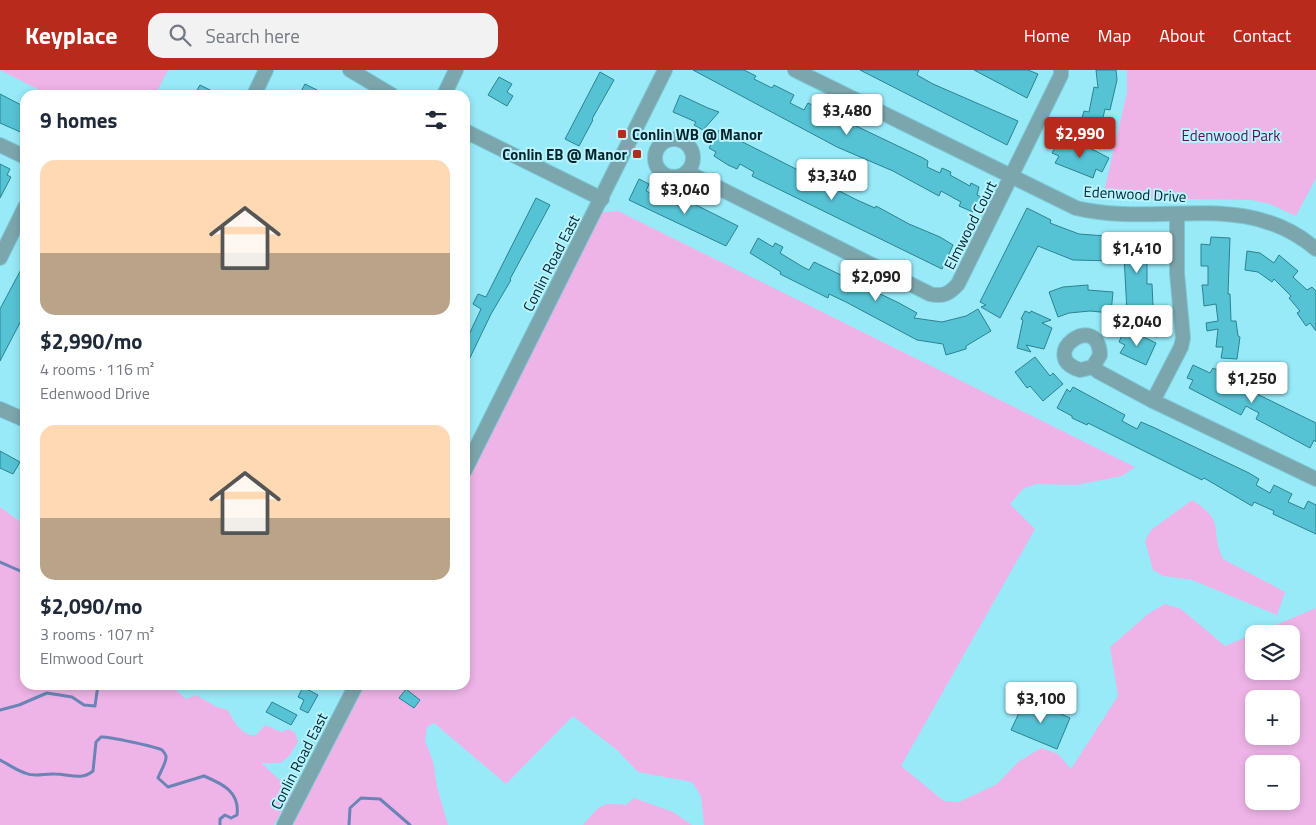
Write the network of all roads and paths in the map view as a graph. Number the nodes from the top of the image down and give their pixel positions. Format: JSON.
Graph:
{"nodes":[{"id":1,"x":266,"y":70,"type":"edge"},
{"id":2,"x":350,"y":70,"type":"edge"},
{"id":3,"x":456,"y":70,"type":"edge"},
{"id":4,"x":665,"y":70,"type":"edge"},
{"id":5,"x":795,"y":70,"type":"edge"},
{"id":6,"x":1061,"y":70,"type":"edge"},
{"id":7,"x":256,"y":90,"type":"edge"},
{"id":8,"x":384,"y":90,"type":"edge"},
{"id":9,"x":446,"y":90,"type":"edge"},
{"id":10,"x":470,"y":133,"type":"edge"},
{"id":11,"x":0,"y":145,"type":"edge"},
{"id":12,"x":20,"y":155,"type":"edge"},
{"id":13,"x":687,"y":172,"type":"dead end"},
{"id":14,"x":1012,"y":178,"type":"junction"},
{"id":15,"x":602,"y":198,"type":"junction"},
{"id":16,"x":1177,"y":214,"type":"junction"},
{"id":17,"x":20,"y":217,"type":"edge"},
{"id":18,"x":1316,"y":248,"type":"edge"},
{"id":19,"x":0,"y":258,"type":"edge"},
{"id":20,"x":1093,"y":367,"type":"dead end"},
{"id":21,"x":1153,"y":402,"type":"junction"},
{"id":22,"x":0,"y":409,"type":"edge"},
{"id":23,"x":20,"y":418,"type":"edge"},
{"id":24,"x":470,"y":460,"type":"edge"},
{"id":25,"x":1316,"y":479,"type":"edge"},
{"id":26,"x":353,"y":690,"type":"edge"},
{"id":27,"x":284,"y":825,"type":"edge"}],
"edges":[{"from":1,"to":7,"type":"street"},
{"from":2,"to":8,"type":"street"},
{"from":3,"to":9,"type":"street"},
{"from":4,"to":15,"type":"street","name":"Conlin Road East"},
{"from":5,"to":14,"type":"street","name":"Edenwood Drive"},
{"from":6,"to":14,"type":"street","name":"Elmwood Court"},
{"from":10,"to":15,"type":"street"},
{"from":11,"to":12,"type":"street"},
{"from":13,"to":14,"type":"street","name":"Elmwood Court"},
{"from":14,"to":16,"type":"street","name":"Edenwood Drive"},
{"from":15,"to":24,"type":"street","name":"Conlin Road East"},
{"from":16,"to":18,"type":"street","name":"Edenwood Drive"},
{"from":16,"to":21,"type":"street"},
{"from":17,"to":19,"type":"street"},
{"from":20,"to":21,"type":"street"},
{"from":21,"to":25,"type":"street"},
{"from":22,"to":23,"type":"street"},
{"from":26,"to":27,"type":"street","name":"Conlin Road East"}]}
